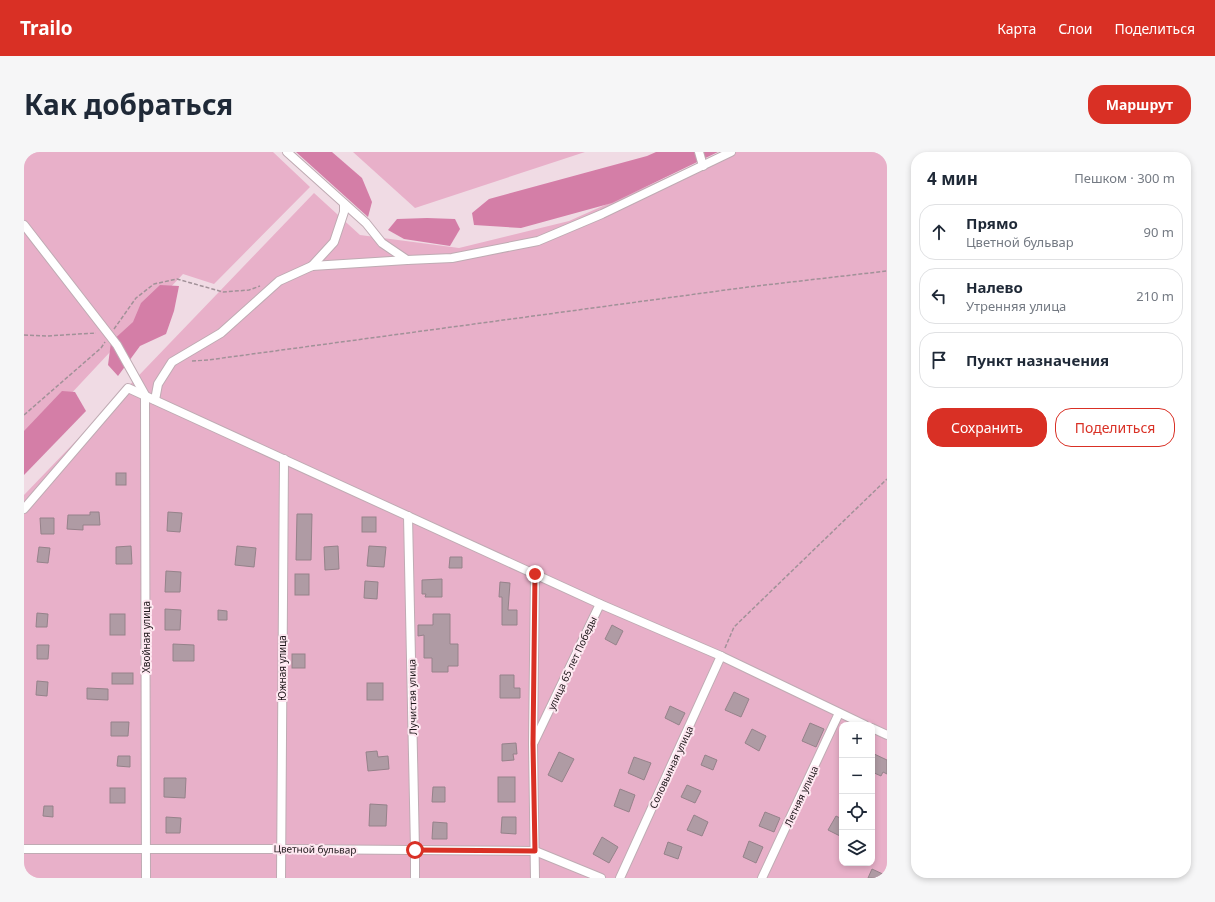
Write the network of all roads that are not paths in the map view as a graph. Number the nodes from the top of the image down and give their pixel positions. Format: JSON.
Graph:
{"nodes":[{"id":1,"x":287,"y":152,"type":"edge"},
{"id":2,"x":699,"y":152,"type":"edge"},
{"id":3,"x":731,"y":152,"type":"edge"},
{"id":4,"x":703,"y":166,"type":"junction"},
{"id":5,"x":344,"y":204,"type":"junction"},
{"id":6,"x":24,"y":225,"type":"edge"},
{"id":7,"x":407,"y":260,"type":"junction"},
{"id":8,"x":312,"y":266,"type":"junction"},
{"id":9,"x":146,"y":395,"type":"junction"},
{"id":10,"x":155,"y":400,"type":"junction"},
{"id":11,"x":284,"y":459,"type":"junction"},
{"id":12,"x":24,"y":509,"type":"edge"},
{"id":13,"x":408,"y":516,"type":"junction"},
{"id":14,"x":535,"y":574,"type":"junction"},
{"id":15,"x":600,"y":604,"type":"junction"},
{"id":16,"x":721,"y":656,"type":"junction"},
{"id":17,"x":839,"y":714,"type":"junction"},
{"id":18,"x":857,"y":722,"type":"edge"},
{"id":19,"x":875,"y":729,"type":"edge"},
{"id":20,"x":887,"y":735,"type":"edge"},
{"id":21,"x":533,"y":744,"type":"junction"},
{"id":22,"x":24,"y":849,"type":"edge"},
{"id":23,"x":146,"y":849,"type":"junction"},
{"id":24,"x":281,"y":849,"type":"junction"},
{"id":25,"x":415,"y":850,"type":"junction"},
{"id":26,"x":535,"y":851,"type":"junction"},
{"id":27,"x":146,"y":878,"type":"edge"},
{"id":28,"x":281,"y":878,"type":"edge"},
{"id":29,"x":415,"y":878,"type":"edge"},
{"id":30,"x":535,"y":878,"type":"edge"},
{"id":31,"x":601,"y":878,"type":"edge"},
{"id":32,"x":620,"y":878,"type":"edge"},
{"id":33,"x":762,"y":878,"type":"edge"}],
"edges":[{"from":1,"to":5,"type":"street"},
{"from":2,"to":4,"type":"street"},
{"from":3,"to":4,"type":"street"},
{"from":4,"to":7,"type":"street"},
{"from":5,"to":7,"type":"street"},
{"from":5,"to":8,"type":"street"},
{"from":6,"to":9,"type":"street"},
{"from":7,"to":8,"type":"street"},
{"from":8,"to":10,"type":"street"},
{"from":9,"to":10,"type":"street"},
{"from":9,"to":12,"type":"street"},
{"from":9,"to":23,"type":"street","name":"Хвойная улица"},
{"from":10,"to":11,"type":"street"},
{"from":11,"to":13,"type":"street"},
{"from":11,"to":24,"type":"street","name":"Южная улица"},
{"from":13,"to":14,"type":"street"},
{"from":13,"to":25,"type":"street","name":"Лучистая улица"},
{"from":14,"to":15,"type":"street"},
{"from":14,"to":21,"type":"street"},
{"from":15,"to":16,"type":"street"},
{"from":15,"to":21,"type":"street","name":"улица 65 лет Победы"},
{"from":16,"to":17,"type":"street"},
{"from":16,"to":32,"type":"street","name":"Соловьиная улица"},
{"from":17,"to":18,"type":"street"},
{"from":17,"to":33,"type":"street","name":"Летняя улица"},
{"from":19,"to":20,"type":"street"},
{"from":21,"to":26,"type":"street"},
{"from":22,"to":23,"type":"street","name":"Цветной бульвар"},
{"from":23,"to":24,"type":"street","name":"Цветной бульвар"},
{"from":23,"to":27,"type":"street","name":"Хвойная улица"},
{"from":24,"to":25,"type":"street","name":"Цветной бульвар"},
{"from":24,"to":28,"type":"street","name":"Южная улица"},
{"from":25,"to":26,"type":"street","name":"Цветной бульвар"},
{"from":25,"to":29,"type":"street","name":"Лучистая улица"},
{"from":26,"to":30,"type":"street"},
{"from":26,"to":31,"type":"street","name":"Цветной бульвар"}]}
